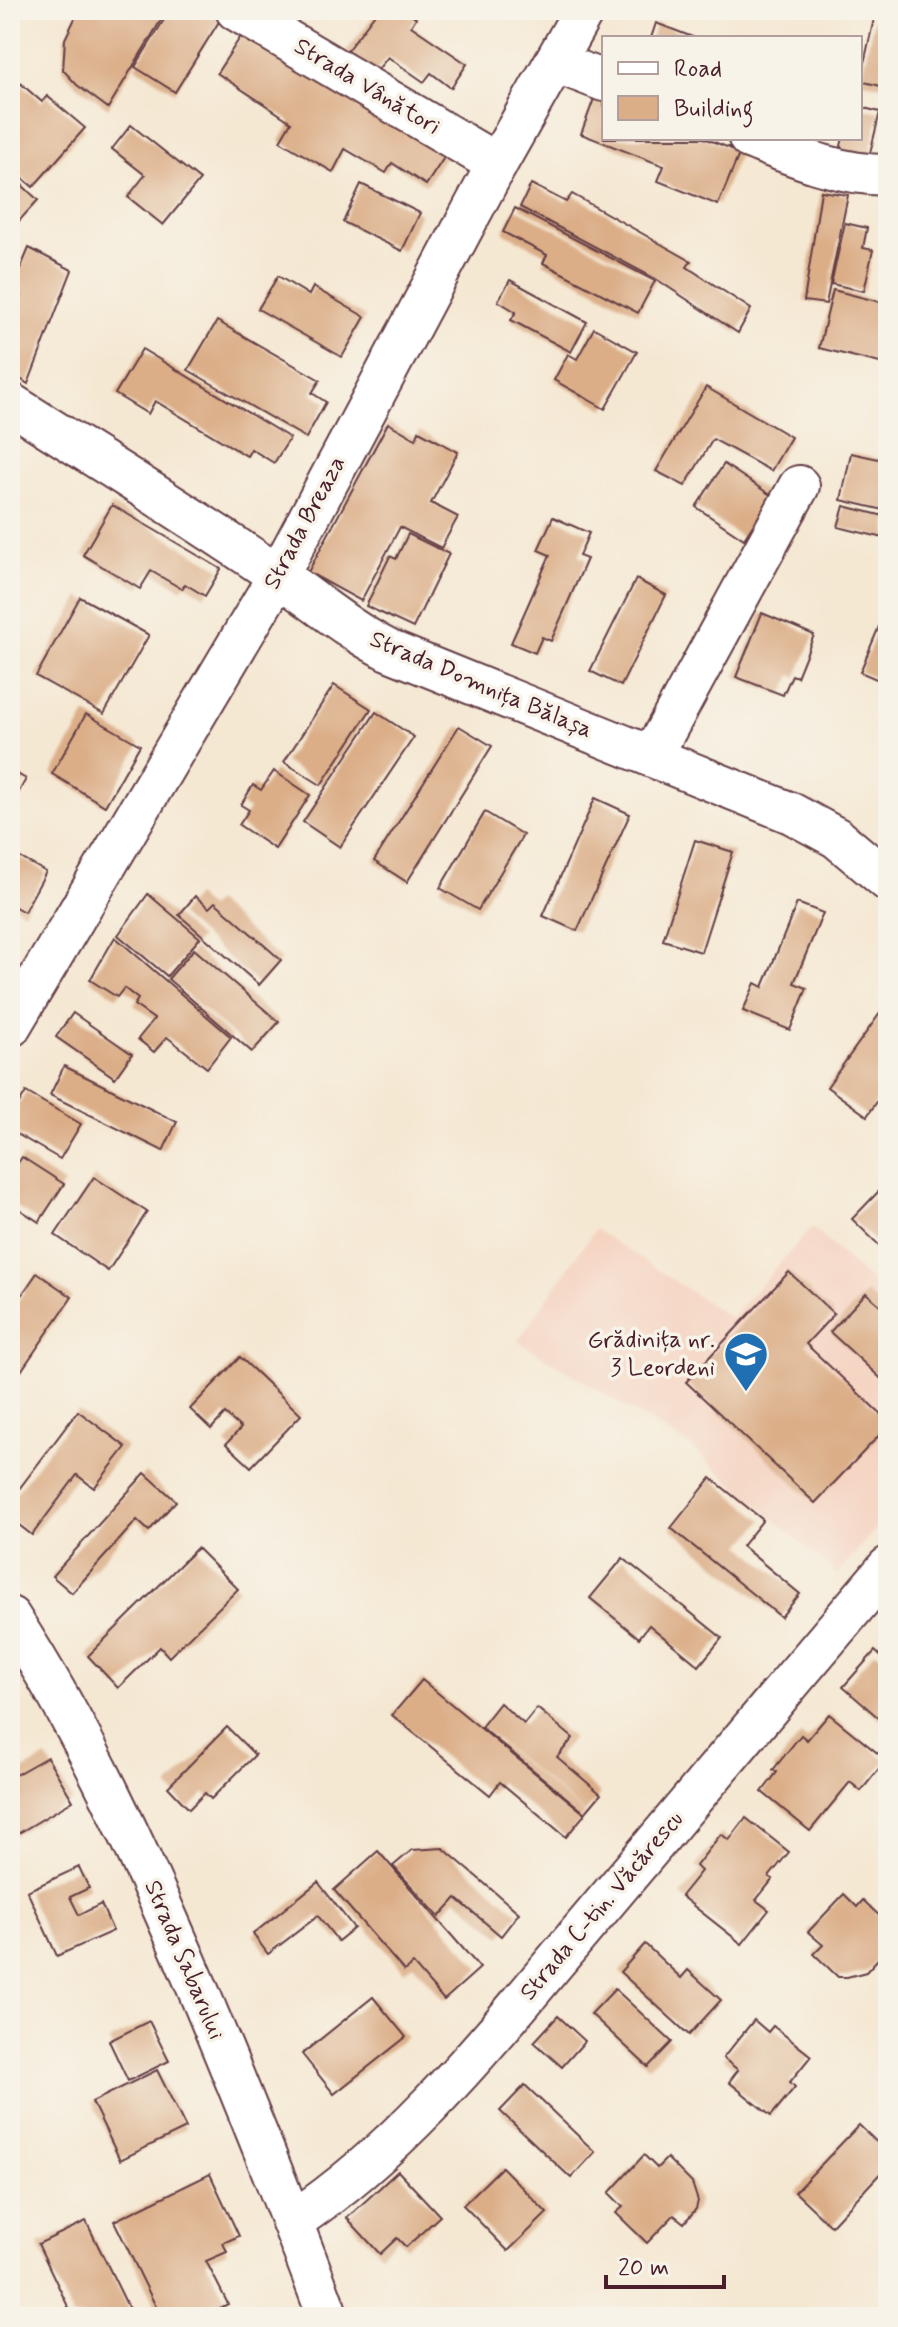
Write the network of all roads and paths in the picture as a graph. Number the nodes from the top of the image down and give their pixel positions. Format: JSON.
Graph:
{"nodes":[{"id":1,"x":236,"y":10,"type":"edge"},
{"id":2,"x":584,"y":10,"type":"edge"},
{"id":3,"x":555,"y":62,"type":"junction"},
{"id":4,"x":602,"y":80,"type":"edge"},
{"id":5,"x":754,"y":140,"type":"edge"},
{"id":6,"x":497,"y":164,"type":"junction"},
{"id":7,"x":888,"y":175,"type":"edge"},
{"id":8,"x":10,"y":403,"type":"edge"},
{"id":9,"x":799,"y":486,"type":"dead end"},
{"id":10,"x":278,"y":576,"type":"junction"},
{"id":11,"x":652,"y":756,"type":"junction"},
{"id":12,"x":888,"y":881,"type":"edge"},
{"id":13,"x":10,"y":1027,"type":"edge"},
{"id":14,"x":888,"y":1567,"type":"edge"},
{"id":15,"x":10,"y":1617,"type":"edge"},
{"id":16,"x":293,"y":2221,"type":"junction"},
{"id":17,"x":328,"y":2317,"type":"edge"}],
"edges":[{"from":1,"to":6,"type":"street","name":"Strada Vânători"},
{"from":2,"to":3,"type":"street","name":"Strada Breaza"},
{"from":3,"to":4,"type":"street"},
{"from":3,"to":6,"type":"street","name":"Strada Breaza"},
{"from":5,"to":7,"type":"street"},
{"from":6,"to":10,"type":"street","name":"Strada Breaza"},
{"from":8,"to":10,"type":"street","name":"Strada Domnița Bălașa"},
{"from":9,"to":11,"type":"street"},
{"from":10,"to":11,"type":"street","name":"Strada Domnița Bălașa"},
{"from":10,"to":13,"type":"street","name":"Strada Breaza"},
{"from":11,"to":12,"type":"street","name":"Strada Domnița Bălașa"},
{"from":14,"to":16,"type":"street","name":"Strada C-tin. Văcărescu"},
{"from":15,"to":16,"type":"street","name":"Strada Sabarului"},
{"from":16,"to":17,"type":"street","name":"Strada Sabarului"}]}
